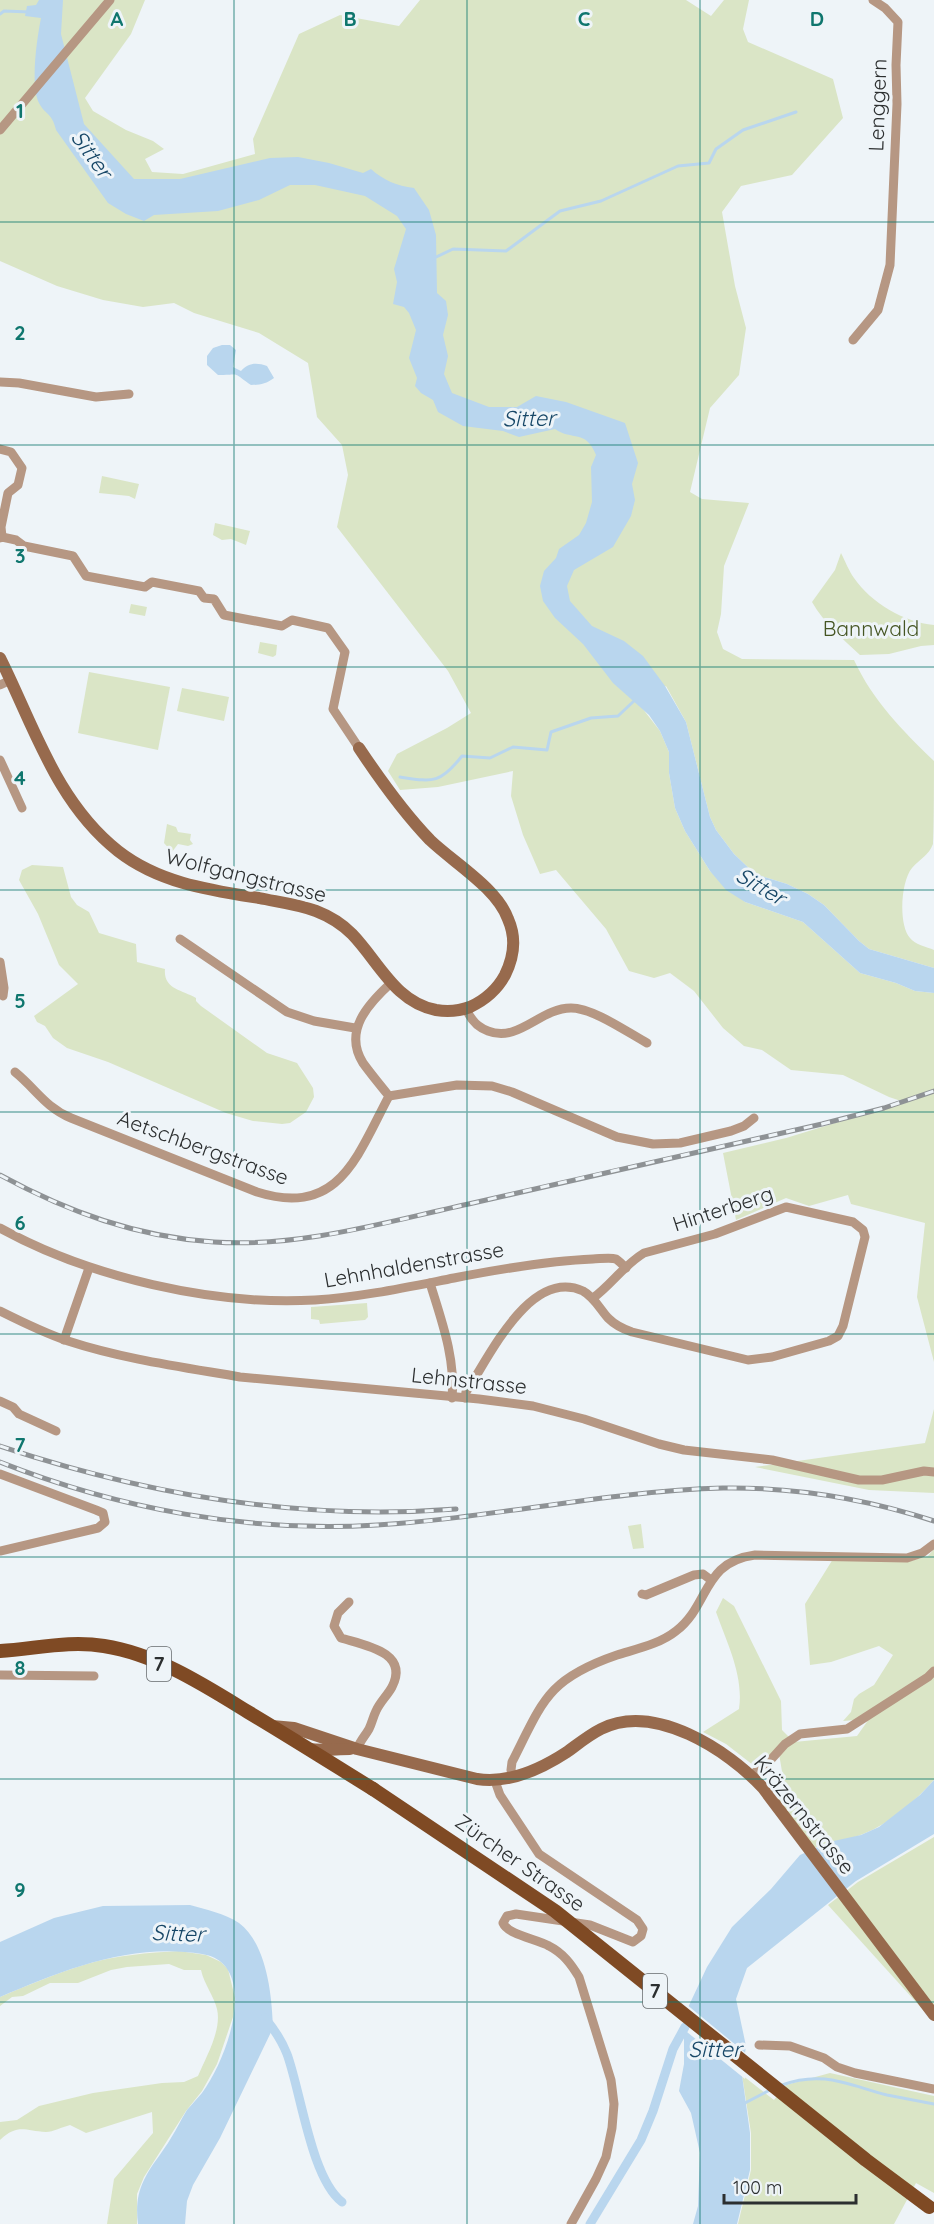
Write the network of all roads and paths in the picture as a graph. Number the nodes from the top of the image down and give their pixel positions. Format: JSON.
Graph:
{"nodes":[{"id":1,"x":110,"y":0,"type":"edge"},
{"id":2,"x":873,"y":0,"type":"edge"},
{"id":3,"x":0,"y":130,"type":"edge"},
{"id":4,"x":853,"y":339,"type":"dead end"},
{"id":5,"x":0,"y":382,"type":"edge"},
{"id":6,"x":129,"y":393,"type":"dead end"},
{"id":7,"x":0,"y":449,"type":"edge"},
{"id":8,"x":1,"y":538,"type":"edge"},
{"id":9,"x":0,"y":658,"type":"edge"},
{"id":10,"x":5,"y":683,"type":"edge"},
{"id":11,"x":341,"y":721,"type":"junction"},
{"id":12,"x":332,"y":727,"type":"dead end"},
{"id":13,"x":359,"y":748,"type":"joint"},
{"id":14,"x":0,"y":760,"type":"edge"},
{"id":15,"x":22,"y":808,"type":"dead end"},
{"id":16,"x":180,"y":939,"type":"dead end"},
{"id":17,"x":0,"y":962,"type":"edge"},
{"id":18,"x":391,"y":983,"type":"junction"},
{"id":19,"x":3,"y":996,"type":"dead end"},
{"id":20,"x":466,"y":1008,"type":"junction"},
{"id":21,"x":355,"y":1028,"type":"junction"},
{"id":22,"x":647,"y":1043,"type":"dead end"},
{"id":23,"x":15,"y":1072,"type":"dead end"},
{"id":24,"x":389,"y":1096,"type":"junction"},
{"id":25,"x":754,"y":1118,"type":"dead end"},
{"id":26,"x":0,"y":1228,"type":"edge"},
{"id":27,"x":88,"y":1268,"type":"junction"},
{"id":28,"x":626,"y":1268,"type":"junction"},
{"id":29,"x":430,"y":1283,"type":"junction"},
{"id":30,"x":593,"y":1298,"type":"junction"},
{"id":31,"x":0,"y":1311,"type":"edge"},
{"id":32,"x":64,"y":1340,"type":"junction"},
{"id":33,"x":452,"y":1398,"type":"junction"},
{"id":34,"x":465,"y":1398,"type":"junction"},
{"id":35,"x":0,"y":1401,"type":"edge"},
{"id":36,"x":56,"y":1431,"type":"dead end"},
{"id":37,"x":934,"y":1472,"type":"edge"},
{"id":38,"x":0,"y":1474,"type":"edge"},
{"id":39,"x":934,"y":1544,"type":"edge"},
{"id":40,"x":0,"y":1551,"type":"edge"},
{"id":41,"x":711,"y":1580,"type":"junction"},
{"id":42,"x":642,"y":1594,"type":"dead end"},
{"id":43,"x":349,"y":1602,"type":"dead end"},
{"id":44,"x":0,"y":1643,"type":"edge"},
{"id":45,"x":33,"y":1646,"type":"junction"},
{"id":46,"x":0,"y":1651,"type":"edge"},
{"id":47,"x":934,"y":1671,"type":"edge"},
{"id":48,"x":0,"y":1675,"type":"edge"},
{"id":49,"x":94,"y":1676,"type":"dead end"},
{"id":50,"x":271,"y":1726,"type":"junction"},
{"id":51,"x":309,"y":1749,"type":"junction"},
{"id":52,"x":357,"y":1749,"type":"junction"},
{"id":53,"x":328,"y":1751,"type":"junction"},
{"id":54,"x":336,"y":1766,"type":"junction"},
{"id":55,"x":751,"y":1775,"type":"junction"},
{"id":56,"x":513,"y":1776,"type":"junction"},
{"id":57,"x":495,"y":1782,"type":"junction"},
{"id":58,"x":934,"y":2015,"type":"edge"},
{"id":59,"x":759,"y":2045,"type":"dead end"},
{"id":60,"x":934,"y":2089,"type":"edge"},
{"id":61,"x":932,"y":2208,"type":"edge"},
{"id":62,"x":572,"y":2224,"type":"edge"}],
"edges":[{"from":1,"to":3,"type":"street"},
{"from":2,"to":4,"type":"street","name":"Lenggern"},
{"from":5,"to":6,"type":"street"},
{"from":7,"to":8,"type":"street"},
{"from":8,"to":11,"type":"street"},
{"from":9,"to":10,"type":"street","name":"Wolfgangstrasse"},
{"from":10,"to":18,"type":"street","name":"Wolfgangstrasse"},
{"from":11,"to":12,"type":"street"},
{"from":11,"to":13,"type":"street","name":"Wolfgangstrasse"},
{"from":13,"to":20,"type":"street","name":"Wolfgangstrasse"},
{"from":14,"to":15,"type":"street"},
{"from":16,"to":21,"type":"street"},
{"from":17,"to":19,"type":"street"},
{"from":18,"to":20,"type":"street","name":"Wolfgangstrasse"},
{"from":18,"to":21,"type":"street"},
{"from":20,"to":22,"type":"street"},
{"from":21,"to":24,"type":"street"},
{"from":23,"to":24,"type":"street","name":"Aetschbergstrasse"},
{"from":24,"to":25,"type":"street"},
{"from":26,"to":27,"type":"street","name":"Lehnhaldenstrasse"},
{"from":27,"to":29,"type":"street","name":"Lehnhaldenstrasse"},
{"from":27,"to":32,"type":"street"},
{"from":28,"to":29,"type":"street","name":"Lehnhaldenstrasse"},
{"from":28,"to":30,"type":"street","name":"Hinterberg"},
{"from":28,"to":30,"type":"street","name":"Hinterberg"},
{"from":29,"to":33,"type":"street"},
{"from":30,"to":34,"type":"street","name":"Hinterberg"},
{"from":31,"to":32,"type":"street","name":"Lehnstrasse"},
{"from":32,"to":33,"type":"street","name":"Lehnstrasse"},
{"from":33,"to":34,"type":"street","name":"Lehnstrasse"},
{"from":34,"to":37,"type":"street","name":"Lehnstrasse"},
{"from":35,"to":36,"type":"street"},
{"from":38,"to":40,"type":"street"},
{"from":39,"to":41,"type":"street"},
{"from":41,"to":42,"type":"street"},
{"from":41,"to":56,"type":"street"},
{"from":43,"to":52,"type":"street"},
{"from":44,"to":45,"type":"main road","name":"Zürcher Strasse","number":"7"},
{"from":45,"to":46,"type":"main road","name":"Zürcher Strasse","number":"7"},
{"from":45,"to":50,"type":"main road","name":"Zürcher Strasse","number":"7"},
{"from":47,"to":55,"type":"street"},
{"from":48,"to":49,"type":"street"},
{"from":50,"to":51,"type":"main road","name":"Zürcher Strasse","number":"7"},
{"from":50,"to":52,"type":"street","name":"Kräzernstrasse"},
{"from":51,"to":53,"type":"street","name":"Kräzernstrasse"},
{"from":51,"to":54,"type":"main road","name":"Zürcher Strasse","number":"7"},
{"from":52,"to":53,"type":"street","name":"Kräzernstrasse"},
{"from":52,"to":57,"type":"street","name":"Kräzernstrasse"},
{"from":53,"to":54,"type":"street"},
{"from":54,"to":61,"type":"main road","name":"Zürcher Strasse","number":"7","bridge":true},
{"from":55,"to":56,"type":"street","name":"Kräzernstrasse"},
{"from":55,"to":58,"type":"street","name":"Kräzernstrasse"},
{"from":56,"to":57,"type":"street","name":"Kräzernstrasse"},
{"from":57,"to":62,"type":"street"},
{"from":59,"to":60,"type":"street"}]}
